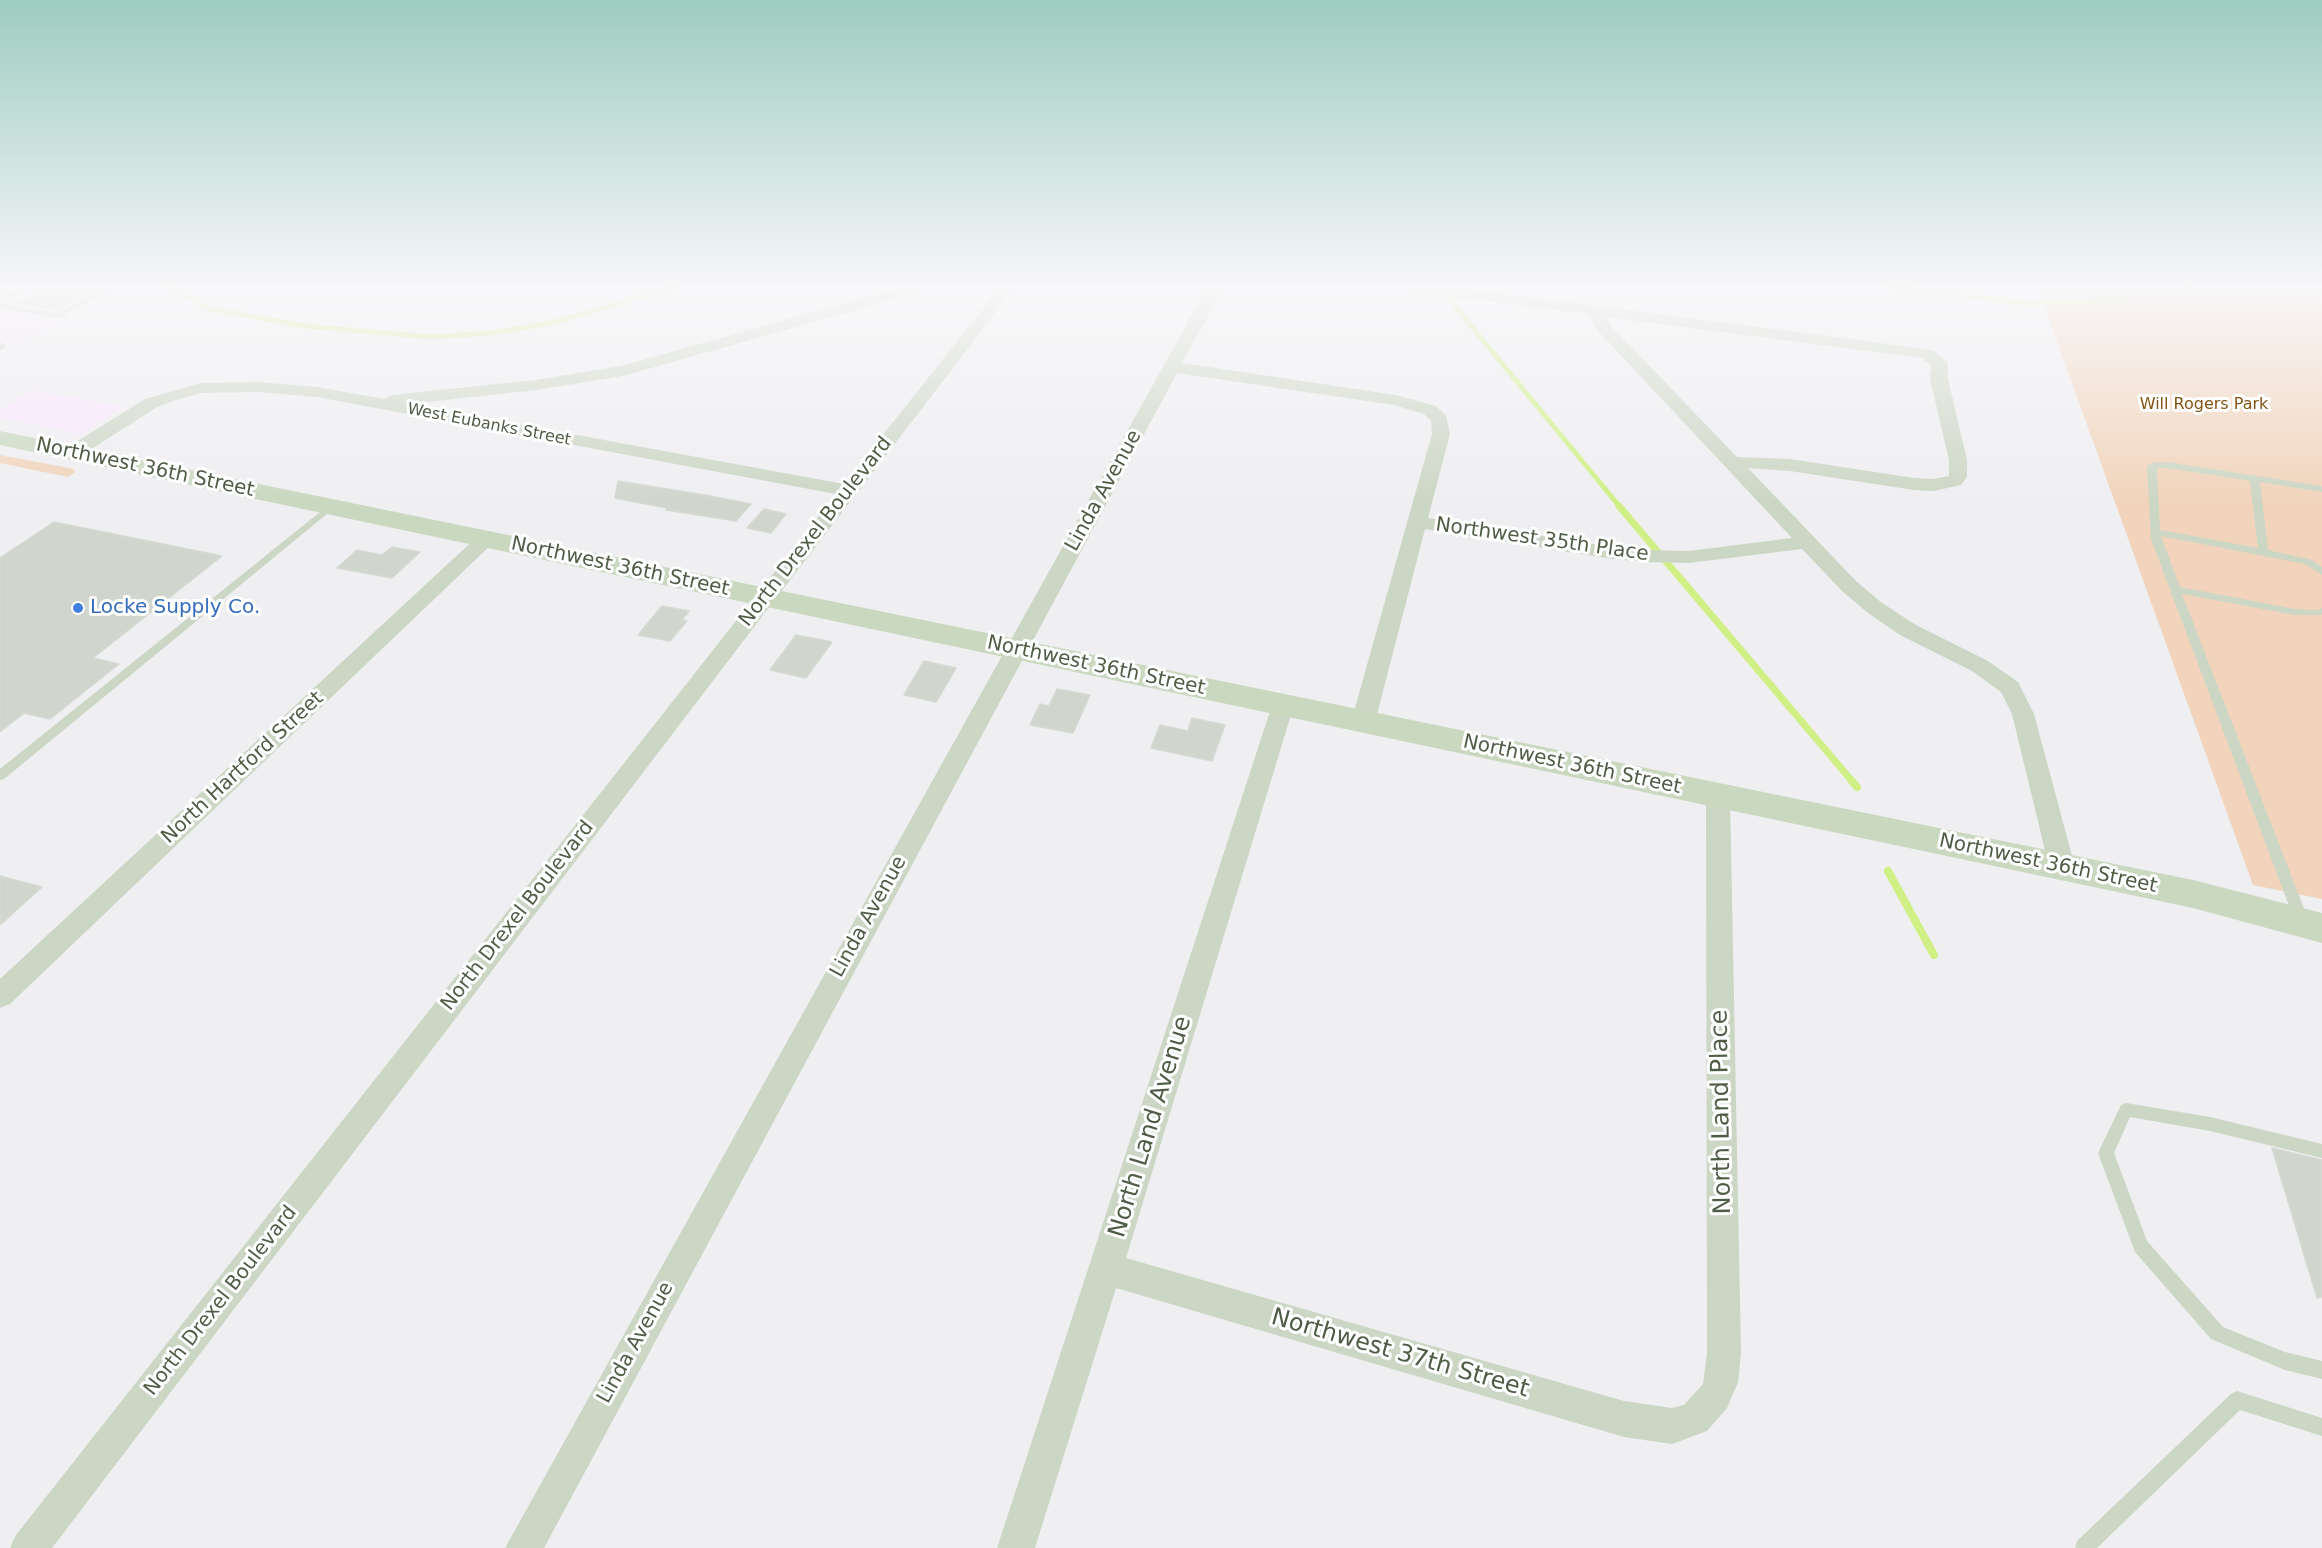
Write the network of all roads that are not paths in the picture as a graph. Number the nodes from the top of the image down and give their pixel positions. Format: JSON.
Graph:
{"nodes":[{"id":1,"x":668,"y":358,"type":"edge"},
{"id":2,"x":953,"y":358,"type":"edge"},
{"id":3,"x":1178,"y":358,"type":"edge"},
{"id":4,"x":1633,"y":358,"type":"edge"},
{"id":5,"x":1935,"y":358,"type":"edge"},
{"id":6,"x":1173,"y":367,"type":"junction"},
{"id":7,"x":374,"y":403,"type":"junction"},
{"id":8,"x":0,"y":438,"type":"edge"},
{"id":9,"x":72,"y":453,"type":"junction"},
{"id":10,"x":1731,"y":462,"type":"junction"},
{"id":11,"x":2255,"y":479,"type":"junction"},
{"id":12,"x":2322,"y":489,"type":"edge"},
{"id":13,"x":849,"y":491,"type":"junction"},
{"id":14,"x":330,"y":507,"type":"junction"},
{"id":15,"x":1418,"y":522,"type":"junction"},
{"id":16,"x":2156,"y":532,"type":"junction"},
{"id":17,"x":486,"y":539,"type":"junction"},
{"id":18,"x":1809,"y":542,"type":"junction"},
{"id":19,"x":2263,"y":552,"type":"junction"},
{"id":20,"x":2322,"y":572,"type":"edge"},
{"id":21,"x":2177,"y":590,"type":"junction"},
{"id":22,"x":765,"y":597,"type":"junction"},
{"id":23,"x":2322,"y":611,"type":"edge"},
{"id":24,"x":1016,"y":649,"type":"junction"},
{"id":25,"x":1283,"y":705,"type":"junction"},
{"id":26,"x":1363,"y":722,"type":"junction"},
{"id":27,"x":0,"y":776,"type":"edge"},
{"id":28,"x":1718,"y":796,"type":"junction"},
{"id":29,"x":2062,"y":867,"type":"junction"},
{"id":30,"x":2314,"y":918,"type":"edge"},
{"id":31,"x":0,"y":996,"type":"edge"},
{"id":32,"x":2322,"y":1151,"type":"edge"},
{"id":33,"x":1106,"y":1269,"type":"junction"},
{"id":34,"x":2322,"y":1370,"type":"edge"},
{"id":35,"x":1695,"y":1419,"type":"joint"},
{"id":36,"x":2322,"y":1427,"type":"edge"},
{"id":37,"x":29,"y":1548,"type":"edge"},
{"id":38,"x":524,"y":1548,"type":"edge"},
{"id":39,"x":1016,"y":1548,"type":"edge"},
{"id":40,"x":2084,"y":1548,"type":"edge"}],
"edges":[{"from":1,"to":7,"type":"street"},
{"from":2,"to":13,"type":"street","name":"North Drexel Boulevard"},
{"from":3,"to":6,"type":"street","name":"Linda Avenue"},
{"from":4,"to":10,"type":"street"},
{"from":5,"to":10,"type":"street"},
{"from":6,"to":15,"type":"street"},
{"from":6,"to":24,"type":"street","name":"Linda Avenue"},
{"from":7,"to":9,"type":"street","name":"West Eubanks Street"},
{"from":7,"to":13,"type":"street","name":"West Eubanks Street"},
{"from":8,"to":9,"type":"main road","name":"Northwest 36th Street"},
{"from":9,"to":14,"type":"main road","name":"Northwest 36th Street"},
{"from":10,"to":18,"type":"street"},
{"from":11,"to":12,"type":"lane"},
{"from":11,"to":16,"type":"lane"},
{"from":11,"to":19,"type":"lane"},
{"from":13,"to":22,"type":"street","name":"North Drexel Boulevard"},
{"from":14,"to":17,"type":"main road","name":"Northwest 36th Street"},
{"from":14,"to":27,"type":"lane"},
{"from":15,"to":18,"type":"street","name":"Northwest 35th Place"},
{"from":15,"to":26,"type":"street"},
{"from":16,"to":19,"type":"lane"},
{"from":16,"to":21,"type":"lane"},
{"from":17,"to":22,"type":"main road","name":"Northwest 36th Street"},
{"from":17,"to":31,"type":"street","name":"North Hartford Street"},
{"from":18,"to":29,"type":"street"},
{"from":19,"to":20,"type":"lane"},
{"from":21,"to":23,"type":"lane"},
{"from":21,"to":30,"type":"lane"},
{"from":22,"to":24,"type":"main road","name":"Northwest 36th Street"},
{"from":22,"to":37,"type":"street","name":"North Drexel Boulevard"},
{"from":24,"to":25,"type":"main road","name":"Northwest 36th Street"},
{"from":24,"to":38,"type":"street","name":"Linda Avenue"},
{"from":25,"to":26,"type":"main road","name":"Northwest 36th Street"},
{"from":25,"to":33,"type":"street","name":"North Land Avenue"},
{"from":26,"to":28,"type":"main road","name":"Northwest 36th Street"},
{"from":28,"to":29,"type":"main road","name":"Northwest 36th Street"},
{"from":28,"to":35,"type":"street","name":"North Land Place"},
{"from":29,"to":30,"type":"main road","name":"Northwest 36th Street"},
{"from":32,"to":34,"type":"lane"},
{"from":33,"to":35,"type":"street","name":"Northwest 37th Street"},
{"from":33,"to":39,"type":"street","name":"North Land Avenue"},
{"from":36,"to":40,"type":"lane"}]}
